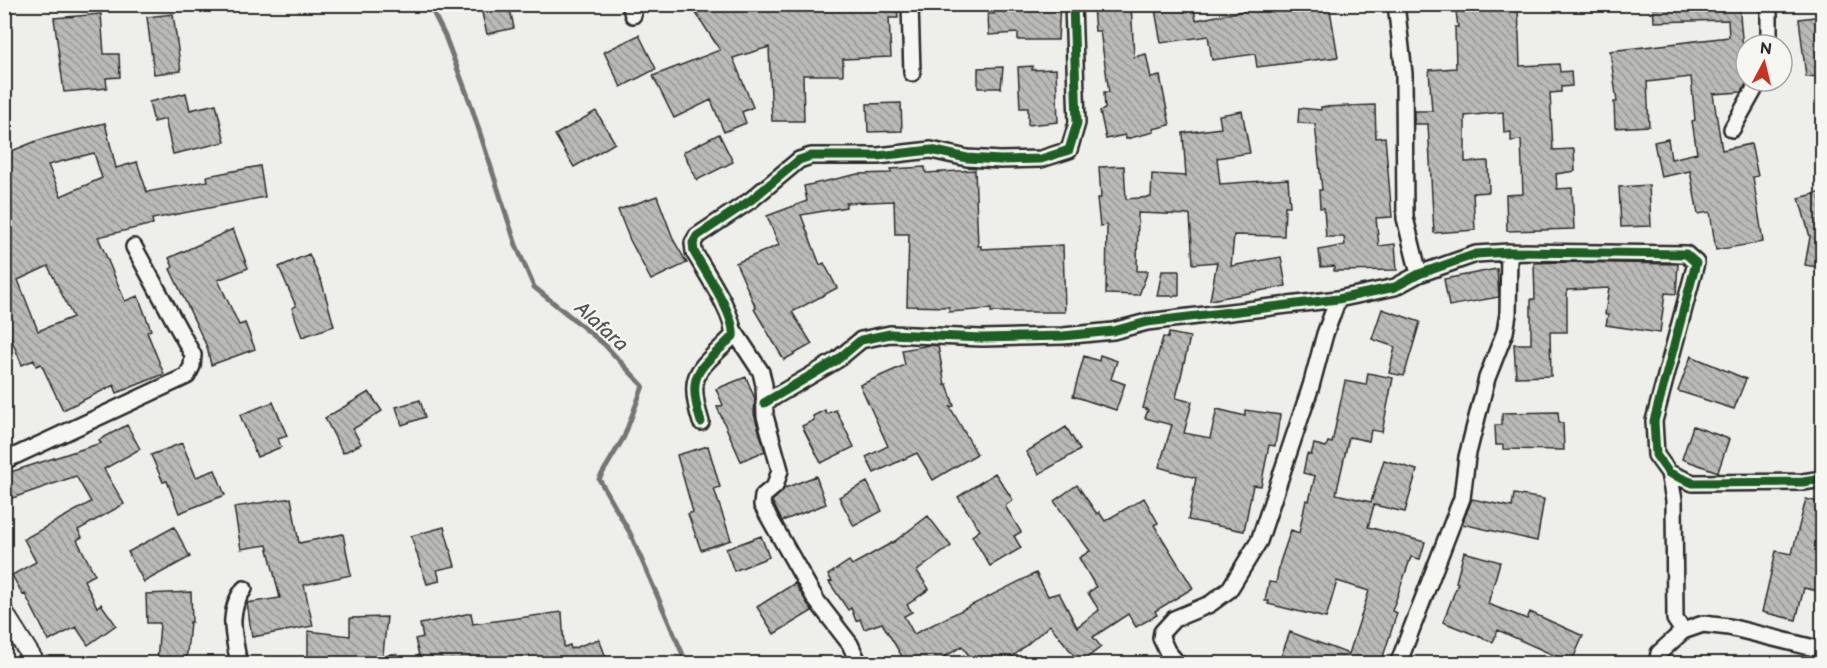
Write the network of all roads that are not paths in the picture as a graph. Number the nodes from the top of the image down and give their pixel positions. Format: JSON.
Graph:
{"nodes":[{"id":1,"x":910,"y":4,"type":"edge"},
{"id":2,"x":1073,"y":4,"type":"edge"},
{"id":3,"x":1396,"y":4,"type":"edge"},
{"id":4,"x":1769,"y":4,"type":"edge"},
{"id":5,"x":1769,"y":33,"type":"edge"},
{"id":6,"x":912,"y":73,"type":"dead end"},
{"id":7,"x":1752,"y":93,"type":"edge"},
{"id":8,"x":1732,"y":129,"type":"dead end"},
{"id":9,"x":134,"y":247,"type":"dead end"},
{"id":10,"x":1509,"y":252,"type":"junction"},
{"id":11,"x":1419,"y":274,"type":"junction"},
{"id":12,"x":1338,"y":299,"type":"junction"},
{"id":13,"x":734,"y":331,"type":"junction"},
{"id":14,"x":764,"y":403,"type":"junction"},
{"id":15,"x":701,"y":422,"type":"dead end"},
{"id":16,"x":4,"y":461,"type":"edge"},
{"id":17,"x":1669,"y":473,"type":"junction"},
{"id":18,"x":1822,"y":479,"type":"edge"},
{"id":19,"x":244,"y":589,"type":"dead end"},
{"id":20,"x":4,"y":613,"type":"edge"},
{"id":21,"x":1683,"y":631,"type":"junction"},
{"id":22,"x":1822,"y":650,"type":"edge"},
{"id":23,"x":36,"y":663,"type":"edge"},
{"id":24,"x":239,"y":663,"type":"edge"},
{"id":25,"x":859,"y":663,"type":"edge"},
{"id":26,"x":1178,"y":663,"type":"edge"},
{"id":27,"x":1398,"y":663,"type":"edge"},
{"id":28,"x":1657,"y":663,"type":"edge"}],
"edges":[{"from":1,"to":6,"type":"street"},
{"from":2,"to":13,"type":"street"},
{"from":3,"to":11,"type":"street"},
{"from":4,"to":5,"type":"street"},
{"from":7,"to":8,"type":"street"},
{"from":9,"to":16,"type":"street"},
{"from":10,"to":11,"type":"street"},
{"from":10,"to":17,"type":"street"},
{"from":10,"to":27,"type":"street"},
{"from":11,"to":12,"type":"street"},
{"from":12,"to":14,"type":"street"},
{"from":12,"to":26,"type":"street"},
{"from":13,"to":14,"type":"street"},
{"from":13,"to":15,"type":"street"},
{"from":14,"to":25,"type":"street"},
{"from":17,"to":18,"type":"street"},
{"from":17,"to":21,"type":"street"},
{"from":19,"to":24,"type":"street"},
{"from":20,"to":23,"type":"street"},
{"from":21,"to":22,"type":"street"},
{"from":21,"to":28,"type":"street"}]}
